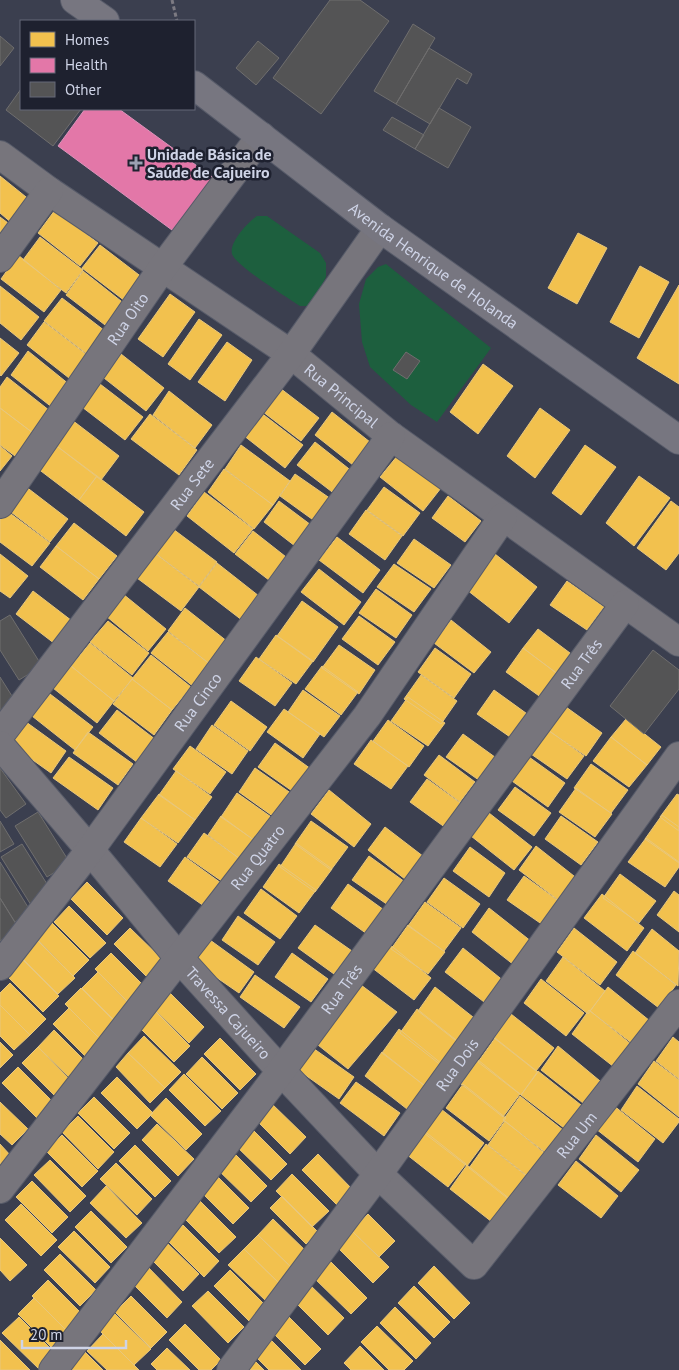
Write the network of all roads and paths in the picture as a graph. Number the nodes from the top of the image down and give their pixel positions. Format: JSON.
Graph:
{"nodes":[{"id":1,"x":75,"y":0,"type":"edge"},
{"id":2,"x":172,"y":0,"type":"edge"},
{"id":3,"x":103,"y":20,"type":"edge"},
{"id":4,"x":177,"y":20,"type":"edge"},
{"id":5,"x":195,"y":86,"type":"edge"},
{"id":6,"x":261,"y":136,"type":"junction"},
{"id":7,"x":0,"y":155,"type":"edge"},
{"id":8,"x":49,"y":191,"type":"junction"},
{"id":9,"x":380,"y":228,"type":"junction"},
{"id":10,"x":0,"y":258,"type":"edge"},
{"id":11,"x":163,"y":267,"type":"junction"},
{"id":12,"x":291,"y":354,"type":"junction"},
{"id":13,"x":391,"y":436,"type":"junction"},
{"id":14,"x":679,"y":440,"type":"edge"},
{"id":15,"x":0,"y":504,"type":"edge"},
{"id":16,"x":502,"y":517,"type":"junction"},
{"id":17,"x":625,"y":604,"type":"junction"},
{"id":18,"x":679,"y":642,"type":"edge"},
{"id":19,"x":0,"y":735,"type":"edge"},
{"id":20,"x":0,"y":745,"type":"edge"},
{"id":21,"x":679,"y":756,"type":"edge"},
{"id":22,"x":90,"y":850,"type":"junction"},
{"id":23,"x":179,"y":958,"type":"junction"},
{"id":24,"x":0,"y":966,"type":"edge"},
{"id":25,"x":679,"y":1004,"type":"edge"},
{"id":26,"x":281,"y":1071,"type":"junction"},
{"id":27,"x":378,"y":1174,"type":"junction"},
{"id":28,"x":0,"y":1189,"type":"edge"},
{"id":29,"x":474,"y":1265,"type":"joint"},
{"id":30,"x":53,"y":1370,"type":"edge"},
{"id":31,"x":231,"y":1370,"type":"edge"}],
"edges":[{"from":1,"to":3,"type":"main road"},
{"from":2,"to":4,"type":"path"},
{"from":5,"to":6,"type":"main road","name":"Avenida Henrique de Holanda"},
{"from":6,"to":9,"type":"main road","name":"Avenida Henrique de Holanda"},
{"from":6,"to":11,"type":"street","name":"Rua Oito"},
{"from":7,"to":8,"type":"street","name":"Rua Principal"},
{"from":8,"to":10,"type":"street"},
{"from":8,"to":11,"type":"street","name":"Rua Principal"},
{"from":9,"to":12,"type":"street","name":"Rua Sete"},
{"from":9,"to":14,"type":"main road","name":"Avenida Henrique de Holanda"},
{"from":11,"to":12,"type":"street","name":"Rua Principal"},
{"from":11,"to":15,"type":"street","name":"Rua Oito"},
{"from":12,"to":13,"type":"street","name":"Rua Principal"},
{"from":12,"to":19,"type":"street","name":"Rua Sete"},
{"from":13,"to":16,"type":"street","name":"Rua Principal"},
{"from":13,"to":22,"type":"street","name":"Rua Cinco"},
{"from":16,"to":17,"type":"street","name":"Rua Principal"},
{"from":16,"to":23,"type":"street","name":"Rua Quatro"},
{"from":17,"to":18,"type":"street","name":"Rua Principal"},
{"from":17,"to":26,"type":"street","name":"Rua Três"},
{"from":20,"to":22,"type":"street","name":"Travessa Cajueiro"},
{"from":21,"to":27,"type":"street","name":"Rua Dois"},
{"from":22,"to":23,"type":"street","name":"Travessa Cajueiro"},
{"from":22,"to":24,"type":"street","name":"Rua Cinco"},
{"from":23,"to":26,"type":"street","name":"Travessa Cajueiro"},
{"from":23,"to":28,"type":"street","name":"Rua Quatro"},
{"from":25,"to":29,"type":"street","name":"Rua Um"},
{"from":26,"to":27,"type":"street","name":"Travessa Cajueiro"},
{"from":26,"to":30,"type":"street","name":"Rua Três"},
{"from":27,"to":29,"type":"street","name":"Travessa Cajueiro"},
{"from":27,"to":31,"type":"street","name":"Rua Dois"}]}
